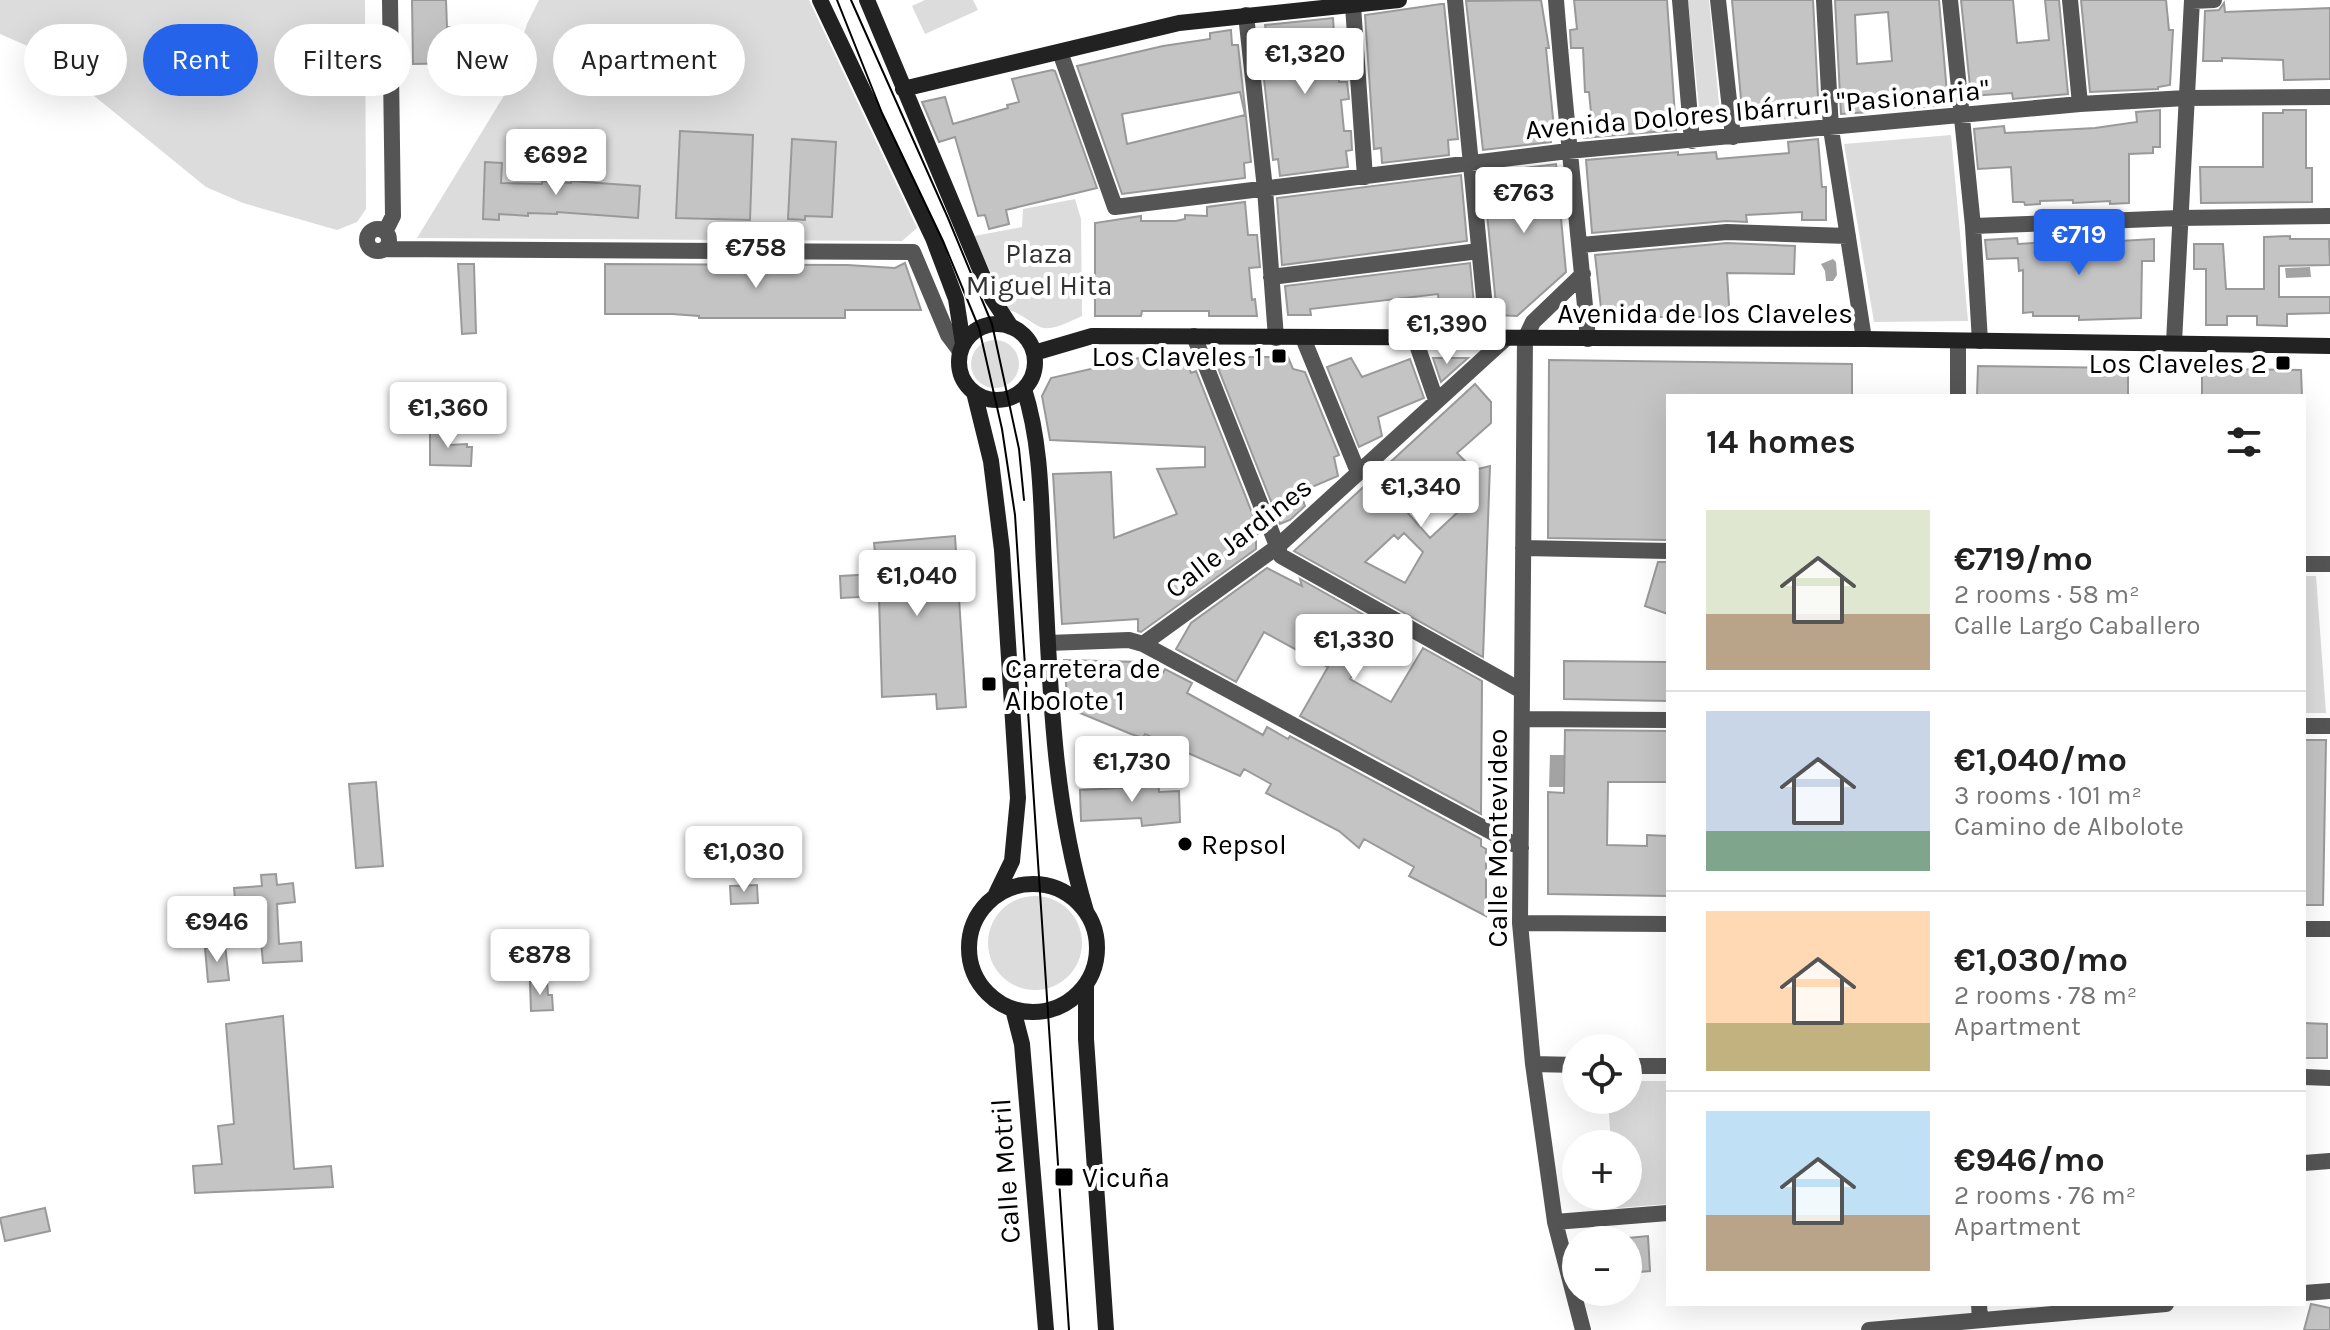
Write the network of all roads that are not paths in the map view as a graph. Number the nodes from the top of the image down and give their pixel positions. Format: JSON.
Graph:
{"nodes":[{"id":1,"x":390,"y":0,"type":"edge"},
{"id":2,"x":820,"y":0,"type":"edge"},
{"id":3,"x":867,"y":0,"type":"edge"},
{"id":4,"x":1399,"y":0,"type":"edge"},
{"id":5,"x":1455,"y":0,"type":"edge"},
{"id":6,"x":1556,"y":0,"type":"edge"},
{"id":7,"x":1680,"y":0,"type":"edge"},
{"id":8,"x":1718,"y":0,"type":"edge"},
{"id":9,"x":1824,"y":0,"type":"edge"},
{"id":10,"x":1950,"y":0,"type":"edge"},
{"id":11,"x":2070,"y":0,"type":"edge"},
{"id":12,"x":2192,"y":0,"type":"edge"},
{"id":13,"x":2214,"y":0,"type":"edge"},
{"id":14,"x":1353,"y":6,"type":"junction"},
{"id":15,"x":1251,"y":10,"type":"edge"},
{"id":16,"x":1060,"y":52,"type":"junction"},
{"id":17,"x":903,"y":89,"type":"junction"},
{"id":18,"x":2330,"y":97,"type":"edge"},
{"id":19,"x":2186,"y":98,"type":"junction"},
{"id":20,"x":2080,"y":104,"type":"junction"},
{"id":21,"x":1961,"y":117,"type":"junction"},
{"id":22,"x":1831,"y":129,"type":"junction"},
{"id":23,"x":1733,"y":137,"type":"junction"},
{"id":24,"x":1692,"y":141,"type":"junction"},
{"id":25,"x":1568,"y":151,"type":"junction"},
{"id":26,"x":1470,"y":164,"type":"junction"},
{"id":27,"x":1365,"y":177,"type":"junction"},
{"id":28,"x":1265,"y":189,"type":"junction"},
{"id":29,"x":2330,"y":216,"type":"edge"},
{"id":30,"x":2179,"y":218,"type":"junction"},
{"id":31,"x":1973,"y":226,"type":"junction"},
{"id":32,"x":1848,"y":236,"type":"junction"},
{"id":33,"x":1581,"y":245,"type":"junction"},
{"id":34,"x":1479,"y":251,"type":"junction"},
{"id":35,"x":1583,"y":274,"type":"junction"},
{"id":36,"x":1271,"y":277,"type":"junction"},
{"id":37,"x":1011,"y":327,"type":"junction"},
{"id":38,"x":1194,"y":336,"type":"junction"},
{"id":39,"x":1276,"y":338,"type":"junction"},
{"id":40,"x":1303,"y":338,"type":"junction"},
{"id":41,"x":1415,"y":339,"type":"junction"},
{"id":42,"x":1496,"y":339,"type":"junction"},
{"id":43,"x":1525,"y":339,"type":"junction"},
{"id":44,"x":1588,"y":339,"type":"junction"},
{"id":45,"x":1864,"y":339,"type":"junction"},
{"id":46,"x":1958,"y":341,"type":"junction"},
{"id":47,"x":1980,"y":341,"type":"junction"},
{"id":48,"x":2174,"y":342,"type":"junction"},
{"id":49,"x":2330,"y":346,"type":"edge"},
{"id":50,"x":961,"y":348,"type":"junction"},
{"id":51,"x":1034,"y":353,"type":"junction"},
{"id":52,"x":2330,"y":353,"type":"edge"},
{"id":53,"x":1024,"y":389,"type":"junction"},
{"id":54,"x":974,"y":392,"type":"junction"},
{"id":55,"x":1958,"y":394,"type":"edge"},
{"id":56,"x":1436,"y":400,"type":"junction"},
{"id":57,"x":1358,"y":472,"type":"junction"},
{"id":58,"x":1277,"y":547,"type":"junction"},
{"id":59,"x":1523,"y":548,"type":"junction"},
{"id":60,"x":1666,"y":551,"type":"edge"},
{"id":61,"x":2306,"y":564,"type":"edge"},
{"id":62,"x":2330,"y":564,"type":"edge"},
{"id":63,"x":1048,"y":643,"type":"junction"},
{"id":64,"x":1143,"y":644,"type":"junction"},
{"id":65,"x":1522,"y":691,"type":"junction"},
{"id":66,"x":1522,"y":719,"type":"junction"},
{"id":67,"x":1666,"y":720,"type":"edge"},
{"id":68,"x":2306,"y":726,"type":"edge"},
{"id":69,"x":2330,"y":726,"type":"edge"},
{"id":70,"x":1521,"y":848,"type":"junction"},
{"id":71,"x":996,"y":894,"type":"junction"},
{"id":72,"x":1086,"y":911,"type":"junction"},
{"id":73,"x":1520,"y":923,"type":"junction"},
{"id":74,"x":1666,"y":924,"type":"edge"},
{"id":75,"x":2306,"y":929,"type":"edge"},
{"id":76,"x":2330,"y":929,"type":"edge"},
{"id":77,"x":1086,"y":985,"type":"junction"},
{"id":78,"x":1013,"y":1009,"type":"junction"},
{"id":79,"x":1533,"y":1064,"type":"junction"},
{"id":80,"x":1562,"y":1065,"type":"edge"},
{"id":81,"x":1642,"y":1066,"type":"edge"},
{"id":82,"x":1666,"y":1066,"type":"edge"},
{"id":83,"x":2306,"y":1077,"type":"edge"},
{"id":84,"x":2330,"y":1078,"type":"edge"},
{"id":85,"x":2330,"y":1161,"type":"edge"},
{"id":86,"x":2306,"y":1163,"type":"edge"},
{"id":87,"x":1666,"y":1213,"type":"edge"},
{"id":88,"x":1555,"y":1222,"type":"junction"},
{"id":89,"x":2330,"y":1291,"type":"edge"},
{"id":90,"x":2306,"y":1293,"type":"edge"},
{"id":91,"x":2120,"y":1306,"type":"edge"},
{"id":92,"x":1980,"y":1312,"type":"edge"},
{"id":93,"x":1046,"y":1330,"type":"edge"},
{"id":94,"x":1106,"y":1330,"type":"edge"},
{"id":95,"x":1583,"y":1330,"type":"edge"},
{"id":96,"x":1869,"y":1330,"type":"edge"}],
"edges":[{"from":1,"to":50,"type":"street"},
{"from":2,"to":50,"type":"street"},
{"from":3,"to":17,"type":"street"},
{"from":4,"to":14,"type":"street"},
{"from":5,"to":26,"type":"street"},
{"from":6,"to":25,"type":"street"},
{"from":7,"to":24,"type":"street"},
{"from":8,"to":23,"type":"street"},
{"from":9,"to":22,"type":"street"},
{"from":10,"to":21,"type":"street"},
{"from":11,"to":20,"type":"street"},
{"from":12,"to":13,"type":"street"},
{"from":12,"to":19,"type":"street"},
{"from":14,"to":15,"type":"street"},
{"from":14,"to":27,"type":"street"},
{"from":15,"to":16,"type":"street"},
{"from":15,"to":28,"type":"street"},
{"from":16,"to":17,"type":"street"},
{"from":16,"to":28,"type":"street","name":"Avenida Dolores Ibárruri \"Pasionaria\""},
{"from":17,"to":37,"type":"street"},
{"from":18,"to":19,"type":"street","name":"Avenida Dolores Ibárruri \"Pasionaria\""},
{"from":19,"to":20,"type":"street","name":"Avenida Dolores Ibárruri \"Pasionaria\""},
{"from":19,"to":30,"type":"street"},
{"from":20,"to":21,"type":"street","name":"Avenida Dolores Ibárruri \"Pasionaria\""},
{"from":21,"to":22,"type":"street","name":"Avenida Dolores Ibárruri \"Pasionaria\""},
{"from":21,"to":31,"type":"street"},
{"from":22,"to":23,"type":"street","name":"Avenida Dolores Ibárruri \"Pasionaria\""},
{"from":22,"to":32,"type":"street"},
{"from":23,"to":24,"type":"street","name":"Avenida Dolores Ibárruri \"Pasionaria\""},
{"from":24,"to":25,"type":"street","name":"Avenida Dolores Ibárruri \"Pasionaria\""},
{"from":25,"to":26,"type":"street","name":"Avenida Dolores Ibárruri \"Pasionaria\""},
{"from":25,"to":33,"type":"street"},
{"from":26,"to":27,"type":"street","name":"Avenida Dolores Ibárruri \"Pasionaria\""},
{"from":26,"to":34,"type":"street"},
{"from":27,"to":28,"type":"street","name":"Avenida Dolores Ibárruri \"Pasionaria\""},
{"from":28,"to":36,"type":"street"},
{"from":29,"to":30,"type":"street"},
{"from":30,"to":31,"type":"street"},
{"from":30,"to":48,"type":"street"},
{"from":31,"to":47,"type":"street"},
{"from":32,"to":33,"type":"street"},
{"from":32,"to":45,"type":"street"},
{"from":33,"to":35,"type":"street"},
{"from":34,"to":36,"type":"street"},
{"from":34,"to":42,"type":"street"},
{"from":35,"to":43,"type":"street"},
{"from":35,"to":44,"type":"street"},
{"from":36,"to":39,"type":"street"},
{"from":37,"to":50,"type":"street"},
{"from":37,"to":51,"type":"street"},
{"from":38,"to":39,"type":"street","name":"Avenida de los Claveles"},
{"from":38,"to":51,"type":"street","name":"Avenida de los Claveles"},
{"from":38,"to":58,"type":"street"},
{"from":39,"to":40,"type":"street","name":"Avenida de los Claveles"},
{"from":40,"to":41,"type":"street","name":"Avenida de los Claveles"},
{"from":40,"to":57,"type":"street"},
{"from":41,"to":42,"type":"street","name":"Avenida de los Claveles"},
{"from":41,"to":56,"type":"street"},
{"from":42,"to":43,"type":"street","name":"Avenida de los Claveles"},
{"from":42,"to":56,"type":"street","name":"Calle Jardines"},
{"from":43,"to":44,"type":"street","name":"Avenida de los Claveles"},
{"from":43,"to":59,"type":"street","name":"Calle Montevideo"},
{"from":44,"to":45,"type":"street","name":"Avenida de los Claveles"},
{"from":45,"to":46,"type":"street","name":"Avenida de los Claveles"},
{"from":46,"to":47,"type":"street","name":"Avenida de los Claveles"},
{"from":46,"to":55,"type":"street"},
{"from":47,"to":48,"type":"street","name":"Avenida de los Claveles"},
{"from":48,"to":49,"type":"street","name":"Avenida de los Claveles"},
{"from":49,"to":52,"type":"street"},
{"from":50,"to":54,"type":"street"},
{"from":51,"to":53,"type":"street"},
{"from":53,"to":54,"type":"street"},
{"from":53,"to":63,"type":"street"},
{"from":54,"to":71,"type":"street"},
{"from":56,"to":57,"type":"street","name":"Calle Jardines"},
{"from":57,"to":58,"type":"street","name":"Calle Jardines"},
{"from":58,"to":64,"type":"street","name":"Calle Jardines"},
{"from":58,"to":65,"type":"street"},
{"from":59,"to":60,"type":"street"},
{"from":59,"to":65,"type":"street","name":"Calle Montevideo"},
{"from":61,"to":62,"type":"street"},
{"from":63,"to":64,"type":"street"},
{"from":63,"to":72,"type":"street"},
{"from":64,"to":70,"type":"street"},
{"from":65,"to":66,"type":"street","name":"Calle Montevideo"},
{"from":66,"to":67,"type":"street"},
{"from":66,"to":70,"type":"street","name":"Calle Montevideo"},
{"from":68,"to":69,"type":"street"},
{"from":70,"to":73,"type":"street","name":"Calle Montevideo"},
{"from":71,"to":72,"type":"street"},
{"from":71,"to":78,"type":"street"},
{"from":72,"to":77,"type":"street"},
{"from":73,"to":74,"type":"street"},
{"from":73,"to":79,"type":"street","name":"Calle Montevideo"},
{"from":75,"to":76,"type":"street"},
{"from":77,"to":78,"type":"street"},
{"from":77,"to":94,"type":"street"},
{"from":78,"to":93,"type":"street","name":"Calle Motril"},
{"from":79,"to":80,"type":"street"},
{"from":79,"to":88,"type":"street","name":"Calle Montevideo"},
{"from":81,"to":82,"type":"street"},
{"from":83,"to":84,"type":"street"},
{"from":85,"to":86,"type":"street"},
{"from":87,"to":88,"type":"street"},
{"from":88,"to":95,"type":"street","name":"Calle Montevideo"},
{"from":89,"to":90,"type":"street"},
{"from":91,"to":92,"type":"street"},
{"from":92,"to":96,"type":"street"}]}
